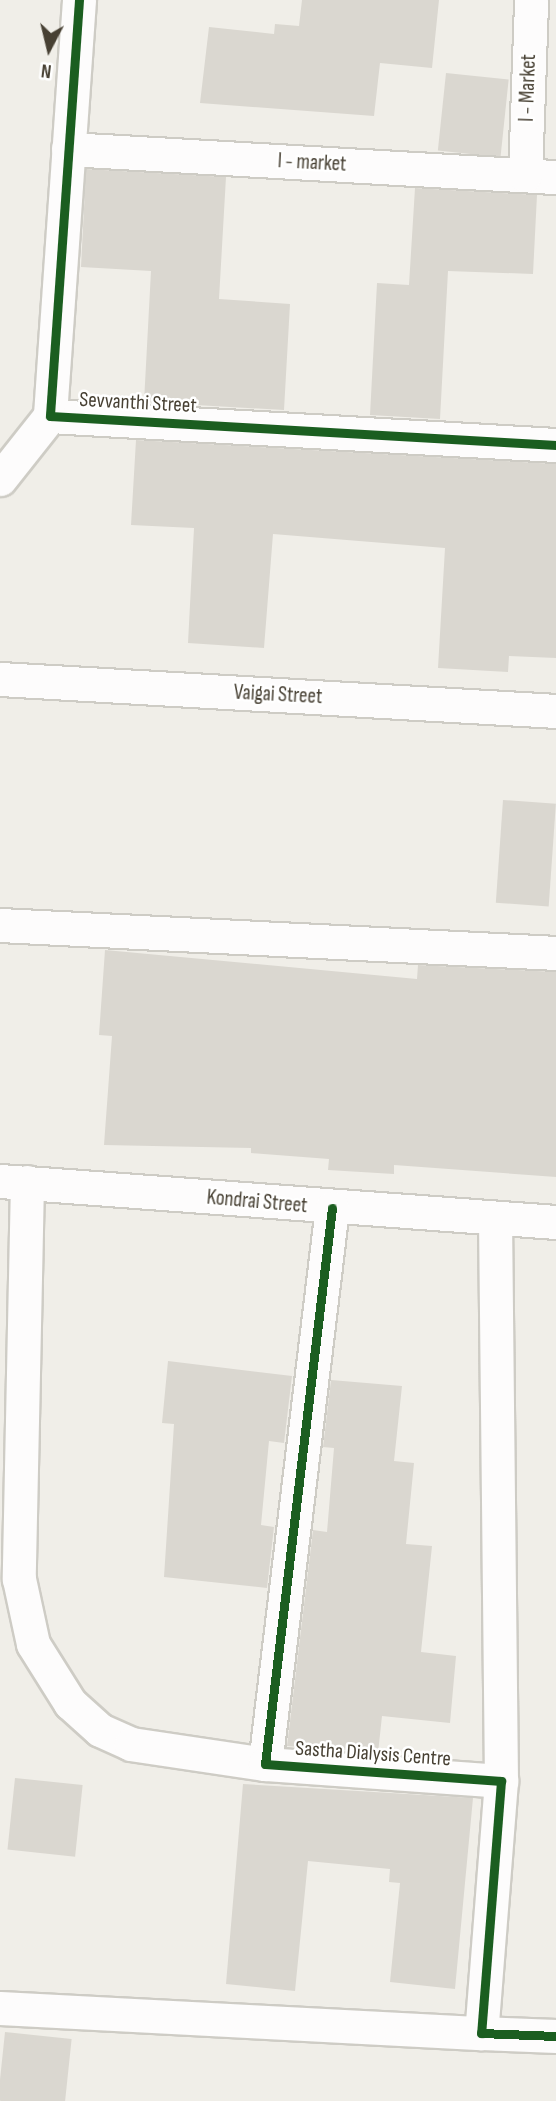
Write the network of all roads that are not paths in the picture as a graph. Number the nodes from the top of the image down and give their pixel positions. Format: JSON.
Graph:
{"nodes":[{"id":1,"x":79,"y":0,"type":"edge"},
{"id":2,"x":531,"y":0,"type":"edge"},
{"id":3,"x":68,"y":149,"type":"junction"},
{"id":4,"x":540,"y":176,"type":"edge"},
{"id":5,"x":50,"y":416,"type":"junction"},
{"id":6,"x":556,"y":445,"type":"edge"},
{"id":7,"x":0,"y":479,"type":"edge"},
{"id":8,"x":0,"y":679,"type":"edge"},
{"id":9,"x":556,"y":711,"type":"edge"},
{"id":10,"x":0,"y":925,"type":"edge"},
{"id":11,"x":556,"y":953,"type":"edge"},
{"id":12,"x":13,"y":1182,"type":"edge"},
{"id":13,"x":332,"y":1208,"type":"junction"},
{"id":14,"x":495,"y":1218,"type":"junction"},
{"id":15,"x":556,"y":1222,"type":"edge"},
{"id":16,"x":265,"y":1764,"type":"junction"},
{"id":17,"x":501,"y":1781,"type":"junction"},
{"id":18,"x":0,"y":2008,"type":"edge"},
{"id":19,"x":481,"y":2033,"type":"junction"},
{"id":20,"x":556,"y":2036,"type":"edge"}],
"edges":[{"from":1,"to":3,"type":"street","name":"Sevvanthi Street"},
{"from":2,"to":4,"type":"street","name":"I - Market"},
{"from":3,"to":4,"type":"street","name":"I - market"},
{"from":3,"to":5,"type":"street","name":"Sevvanthi Street"},
{"from":5,"to":6,"type":"street","name":"Sevvanthi Street"},
{"from":5,"to":7,"type":"street"},
{"from":8,"to":9,"type":"street","name":"Vaigai Street"},
{"from":10,"to":11,"type":"street"},
{"from":12,"to":13,"type":"street","name":"Kondrai Street"},
{"from":12,"to":16,"type":"street"},
{"from":13,"to":14,"type":"street","name":"Kondrai Street"},
{"from":13,"to":16,"type":"street","name":"Sastha Dialysis Centre"},
{"from":14,"to":15,"type":"street","name":"Kondrai Street"},
{"from":14,"to":17,"type":"street"},
{"from":16,"to":17,"type":"street","name":"Sastha Dialysis Centre"},
{"from":17,"to":19,"type":"street"},
{"from":18,"to":19,"type":"street"},
{"from":19,"to":20,"type":"street"}]}
